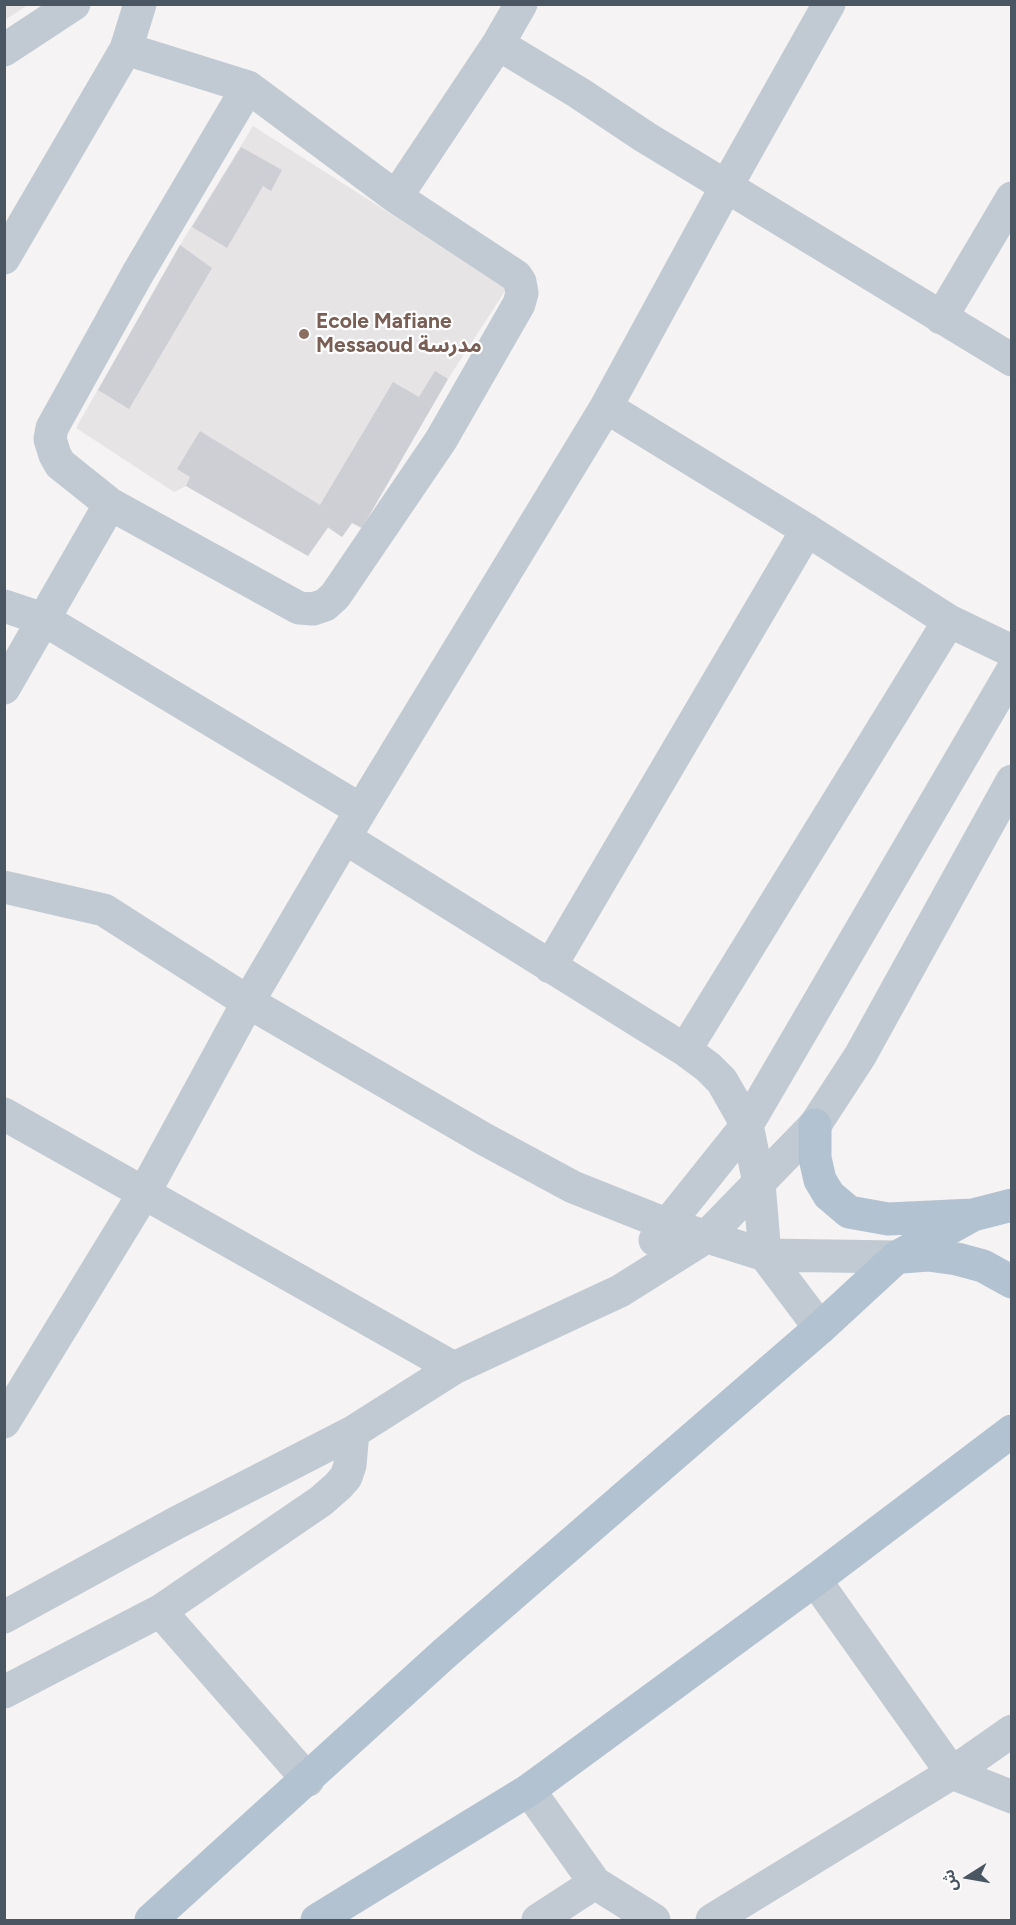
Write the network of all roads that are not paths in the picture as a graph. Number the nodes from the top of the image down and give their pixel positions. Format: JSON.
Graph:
{"nodes":[{"id":1,"x":74,"y":4,"type":"edge"},
{"id":2,"x":140,"y":4,"type":"edge"},
{"id":3,"x":521,"y":4,"type":"edge"},
{"id":4,"x":829,"y":4,"type":"edge"},
{"id":5,"x":498,"y":44,"type":"junction"},
{"id":6,"x":126,"y":49,"type":"junction"},
{"id":7,"x":4,"y":50,"type":"edge"},
{"id":8,"x":248,"y":87,"type":"junction"},
{"id":9,"x":726,"y":187,"type":"junction"},
{"id":10,"x":396,"y":197,"type":"junction"},
{"id":11,"x":1011,"y":198,"type":"edge"},
{"id":12,"x":4,"y":258,"type":"edge"},
{"id":13,"x":941,"y":318,"type":"junction"},
{"id":14,"x":1011,"y":360,"type":"edge"},
{"id":15,"x":606,"y":407,"type":"junction"},
{"id":16,"x":110,"y":504,"type":"junction"},
{"id":17,"x":807,"y":530,"type":"junction"},
{"id":18,"x":4,"y":606,"type":"edge"},
{"id":19,"x":43,"y":619,"type":"junction"},
{"id":20,"x":949,"y":621,"type":"junction"},
{"id":21,"x":1011,"y":651,"type":"edge"},
{"id":22,"x":1011,"y":671,"type":"edge"},
{"id":23,"x":4,"y":688,"type":"edge"},
{"id":24,"x":1011,"y":781,"type":"edge"},
{"id":25,"x":353,"y":824,"type":"junction"},
{"id":26,"x":4,"y":887,"type":"edge"},
{"id":27,"x":550,"y":967,"type":"junction"},
{"id":28,"x":248,"y":1002,"type":"junction"},
{"id":29,"x":685,"y":1050,"type":"junction"},
{"id":30,"x":4,"y":1114,"type":"edge"},
{"id":31,"x":747,"y":1125,"type":"junction"},
{"id":32,"x":815,"y":1125,"type":"junction"},
{"id":33,"x":759,"y":1182,"type":"junction"},
{"id":34,"x":144,"y":1193,"type":"junction"},
{"id":35,"x":1011,"y":1205,"type":"edge"},
{"id":36,"x":973,"y":1215,"type":"junction"},
{"id":37,"x":666,"y":1224,"type":"junction"},
{"id":38,"x":706,"y":1238,"type":"junction"},
{"id":39,"x":765,"y":1255,"type":"junction"},
{"id":40,"x":897,"y":1257,"type":"junction"},
{"id":41,"x":1011,"y":1282,"type":"edge"},
{"id":42,"x":620,"y":1291,"type":"junction"},
{"id":43,"x":820,"y":1328,"type":"junction"},
{"id":44,"x":454,"y":1368,"type":"junction"},
{"id":45,"x":4,"y":1422,"type":"edge"},
{"id":46,"x":1011,"y":1431,"type":"edge"},
{"id":47,"x":353,"y":1432,"type":"junction"},
{"id":48,"x":815,"y":1580,"type":"junction"},
{"id":49,"x":160,"y":1611,"type":"junction"},
{"id":50,"x":4,"y":1617,"type":"edge"},
{"id":51,"x":4,"y":1692,"type":"edge"},
{"id":52,"x":1011,"y":1731,"type":"edge"},
{"id":53,"x":952,"y":1773,"type":"junction"},
{"id":54,"x":308,"y":1779,"type":"junction"},
{"id":55,"x":529,"y":1790,"type":"junction"},
{"id":56,"x":1011,"y":1797,"type":"edge"},
{"id":57,"x":595,"y":1883,"type":"junction"},
{"id":58,"x":151,"y":1920,"type":"edge"},
{"id":59,"x":318,"y":1920,"type":"edge"},
{"id":60,"x":538,"y":1920,"type":"edge"},
{"id":61,"x":654,"y":1920,"type":"edge"},
{"id":62,"x":712,"y":1920,"type":"edge"}],
"edges":[{"from":1,"to":7,"type":"street"},
{"from":2,"to":6,"type":"street"},
{"from":3,"to":5,"type":"street"},
{"from":4,"to":9,"type":"street"},
{"from":5,"to":9,"type":"street"},
{"from":5,"to":10,"type":"street"},
{"from":6,"to":8,"type":"street"},
{"from":6,"to":12,"type":"street"},
{"from":8,"to":10,"type":"street"},
{"from":8,"to":16,"type":"street"},
{"from":9,"to":13,"type":"street"},
{"from":9,"to":15,"type":"street"},
{"from":10,"to":16,"type":"street"},
{"from":11,"to":13,"type":"street"},
{"from":13,"to":14,"type":"street"},
{"from":15,"to":17,"type":"street"},
{"from":15,"to":25,"type":"street"},
{"from":16,"to":19,"type":"street"},
{"from":17,"to":20,"type":"street"},
{"from":17,"to":27,"type":"street"},
{"from":18,"to":19,"type":"street"},
{"from":19,"to":23,"type":"street"},
{"from":19,"to":25,"type":"street"},
{"from":20,"to":21,"type":"street"},
{"from":20,"to":29,"type":"street"},
{"from":22,"to":31,"type":"street"},
{"from":24,"to":32,"type":"street"},
{"from":25,"to":27,"type":"street"},
{"from":25,"to":28,"type":"street"},
{"from":26,"to":28,"type":"street"},
{"from":27,"to":29,"type":"street"},
{"from":28,"to":34,"type":"street"},
{"from":28,"to":37,"type":"street"},
{"from":29,"to":31,"type":"street"},
{"from":30,"to":34,"type":"street"},
{"from":31,"to":33,"type":"street"},
{"from":31,"to":37,"type":"street"},
{"from":32,"to":33,"type":"street"},
{"from":32,"to":36,"type":"main road"},
{"from":33,"to":38,"type":"street"},
{"from":33,"to":39,"type":"street"},
{"from":34,"to":44,"type":"street"},
{"from":34,"to":45,"type":"street"},
{"from":35,"to":36,"type":"main road"},
{"from":36,"to":40,"type":"main road"},
{"from":37,"to":38,"type":"street"},
{"from":37,"to":42,"type":"street"},
{"from":38,"to":39,"type":"street"},
{"from":38,"to":42,"type":"street"},
{"from":39,"to":40,"type":"street"},
{"from":39,"to":43,"type":"street"},
{"from":40,"to":41,"type":"main road"},
{"from":40,"to":43,"type":"main road"},
{"from":42,"to":44,"type":"street"},
{"from":43,"to":54,"type":"main road"},
{"from":44,"to":47,"type":"street"},
{"from":46,"to":48,"type":"main road"},
{"from":47,"to":49,"type":"street"},
{"from":47,"to":50,"type":"street"},
{"from":48,"to":53,"type":"street"},
{"from":48,"to":55,"type":"main road"},
{"from":49,"to":51,"type":"street"},
{"from":49,"to":54,"type":"street"},
{"from":52,"to":53,"type":"street"},
{"from":53,"to":56,"type":"street"},
{"from":53,"to":62,"type":"street"},
{"from":54,"to":58,"type":"main road"},
{"from":55,"to":57,"type":"street"},
{"from":55,"to":59,"type":"main road"},
{"from":57,"to":60,"type":"street"},
{"from":57,"to":61,"type":"street"}]}
